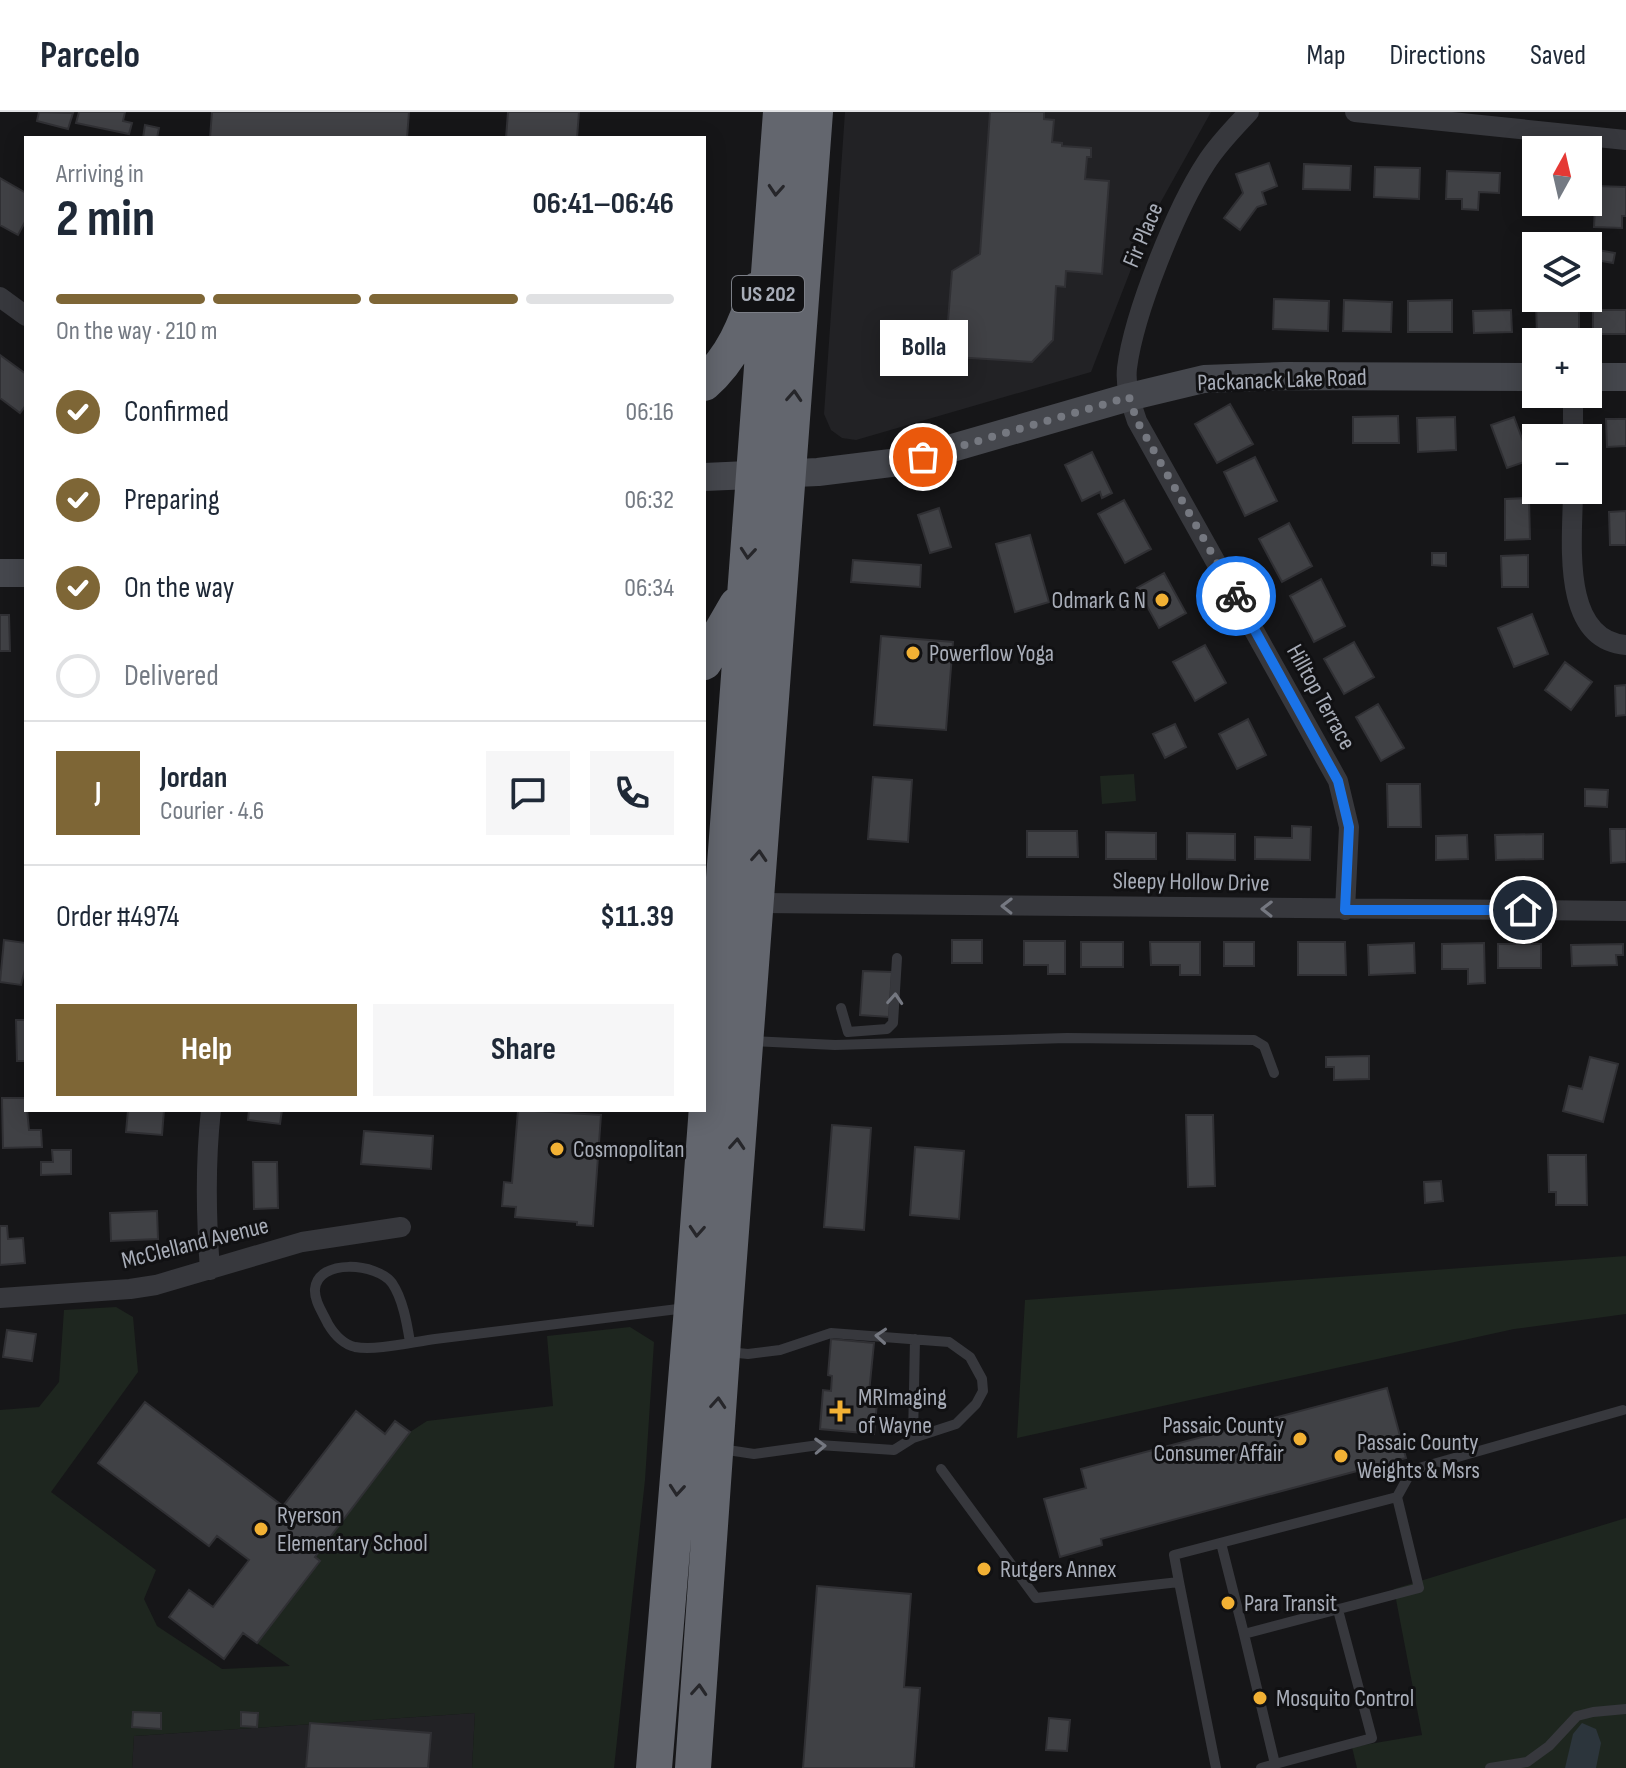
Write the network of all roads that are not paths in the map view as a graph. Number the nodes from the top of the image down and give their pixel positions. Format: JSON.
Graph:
{"nodes":[{"id":1,"x":781,"y":112,"type":"edge"},
{"id":2,"x":815,"y":112,"type":"edge"},
{"id":3,"x":1249,"y":112,"type":"edge"},
{"id":4,"x":1355,"y":112,"type":"edge"},
{"id":5,"x":1626,"y":140,"type":"edge"},
{"id":6,"x":772,"y":243,"type":"junction"},
{"id":7,"x":0,"y":297,"type":"edge"},
{"id":8,"x":24,"y":315,"type":"edge"},
{"id":9,"x":1522,"y":377,"type":"edge"},
{"id":10,"x":1602,"y":377,"type":"edge"},
{"id":11,"x":1626,"y":377,"type":"edge"},
{"id":12,"x":706,"y":381,"type":"edge"},
{"id":13,"x":1129,"y":397,"type":"junction"},
{"id":14,"x":771,"y":474,"type":"junction"},
{"id":15,"x":706,"y":477,"type":"edge"},
{"id":16,"x":1573,"y":504,"type":"edge"},
{"id":17,"x":0,"y":573,"type":"edge"},
{"id":18,"x":24,"y":573,"type":"edge"},
{"id":19,"x":744,"y":594,"type":"junction"},
{"id":20,"x":1626,"y":645,"type":"edge"},
{"id":21,"x":706,"y":660,"type":"edge"},
{"id":22,"x":755,"y":903,"type":"junction"},
{"id":23,"x":1345,"y":910,"type":"junction"},
{"id":24,"x":1626,"y":911,"type":"edge"},
{"id":25,"x":897,"y":958,"type":"dead end"},
{"id":26,"x":841,"y":1008,"type":"dead end"},
{"id":27,"x":745,"y":1041,"type":"junction"},
{"id":28,"x":1274,"y":1073,"type":"dead end"},
{"id":29,"x":211,"y":1112,"type":"edge"},
{"id":30,"x":401,"y":1227,"type":"dead end"},
{"id":31,"x":210,"y":1270,"type":"junction"},
{"id":32,"x":0,"y":1298,"type":"edge"},
{"id":33,"x":692,"y":1308,"type":"junction"},
{"id":34,"x":915,"y":1339,"type":"junction"},
{"id":35,"x":410,"y":1342,"type":"junction"},
{"id":36,"x":722,"y":1351,"type":"junction"},
{"id":37,"x":1623,"y":1410,"type":"dead end"},
{"id":38,"x":913,"y":1438,"type":"junction"},
{"id":39,"x":715,"y":1448,"type":"junction"},
{"id":40,"x":941,"y":1469,"type":"dead end"},
{"id":41,"x":1397,"y":1497,"type":"junction"},
{"id":42,"x":1221,"y":1543,"type":"junction"},
{"id":43,"x":1179,"y":1582,"type":"junction"},
{"id":44,"x":1338,"y":1610,"type":"junction"},
{"id":45,"x":1244,"y":1634,"type":"junction"},
{"id":46,"x":1626,"y":1709,"type":"edge"},
{"id":47,"x":1275,"y":1764,"type":"junction"},
{"id":48,"x":654,"y":1768,"type":"edge"},
{"id":49,"x":693,"y":1768,"type":"edge"},
{"id":50,"x":1216,"y":1768,"type":"edge"},
{"id":51,"x":1261,"y":1768,"type":"edge"},
{"id":52,"x":1490,"y":1768,"type":"edge"}],
"edges":[{"from":1,"to":6,"type":"highway","number":"US 202","one_way":true},
{"from":14,"to":2,"type":"highway","number":"US 202","one_way":true},
{"from":3,"to":13,"type":"street","name":"Fir Place"},
{"from":4,"to":5,"type":"street"},
{"from":6,"to":12,"type":"highway"},
{"from":6,"to":14,"type":"highway","number":"US 202"},
{"from":7,"to":8,"type":"street"},
{"from":9,"to":13,"type":"street","name":"Packanack Lake Road"},
{"from":10,"to":11,"type":"street"},
{"from":13,"to":14,"type":"street","name":"Packanack Lake Road"},
{"from":13,"to":23,"type":"street","name":"Hilltop Terrace"},
{"from":14,"to":15,"type":"street","name":"Packanack Lake Road"},
{"from":14,"to":19,"type":"highway","number":"US 202","one_way":true},
{"from":22,"to":14,"type":"highway","number":"US 202","one_way":true},
{"from":16,"to":20,"type":"street"},
{"from":17,"to":18,"type":"street"},
{"from":19,"to":21,"type":"highway"},
{"from":19,"to":33,"type":"highway","number":"US 202","one_way":true},
{"from":23,"to":22,"type":"street","name":"Sleepy Hollow Drive","one_way":true},
{"from":22,"to":27,"type":"highway","number":"US 202"},
{"from":23,"to":24,"type":"street","name":"Sleepy Hollow Drive"},
{"from":26,"to":25,"type":"lane","one_way":true},
{"from":27,"to":28,"type":"lane"},
{"from":36,"to":27,"type":"highway","number":"US 202","one_way":true},
{"from":29,"to":31,"type":"street"},
{"from":30,"to":31,"type":"street","name":"McClelland Avenue"},
{"from":31,"to":32,"type":"street","name":"McClelland Avenue"},
{"from":33,"to":35,"type":"lane"},
{"from":33,"to":48,"type":"highway","number":"US 202","one_way":true},
{"from":34,"to":36,"type":"lane","one_way":true},
{"from":34,"to":38,"type":"lane"},
{"from":34,"to":38,"type":"lane"},
{"from":35,"to":35,"type":"lane"},
{"from":39,"to":36,"type":"highway","number":"US 202","one_way":true},
{"from":37,"to":41,"type":"lane"},
{"from":39,"to":38,"type":"lane","one_way":true},
{"from":49,"to":39,"type":"highway","number":"US 202","one_way":true},
{"from":40,"to":43,"type":"lane"},
{"from":41,"to":42,"type":"lane"},
{"from":41,"to":44,"type":"lane"},
{"from":42,"to":43,"type":"lane"},
{"from":42,"to":45,"type":"lane"},
{"from":43,"to":50,"type":"lane"},
{"from":44,"to":45,"type":"lane"},
{"from":44,"to":47,"type":"lane"},
{"from":45,"to":47,"type":"lane"},
{"from":46,"to":52,"type":"lane"},
{"from":47,"to":51,"type":"lane"}]}
